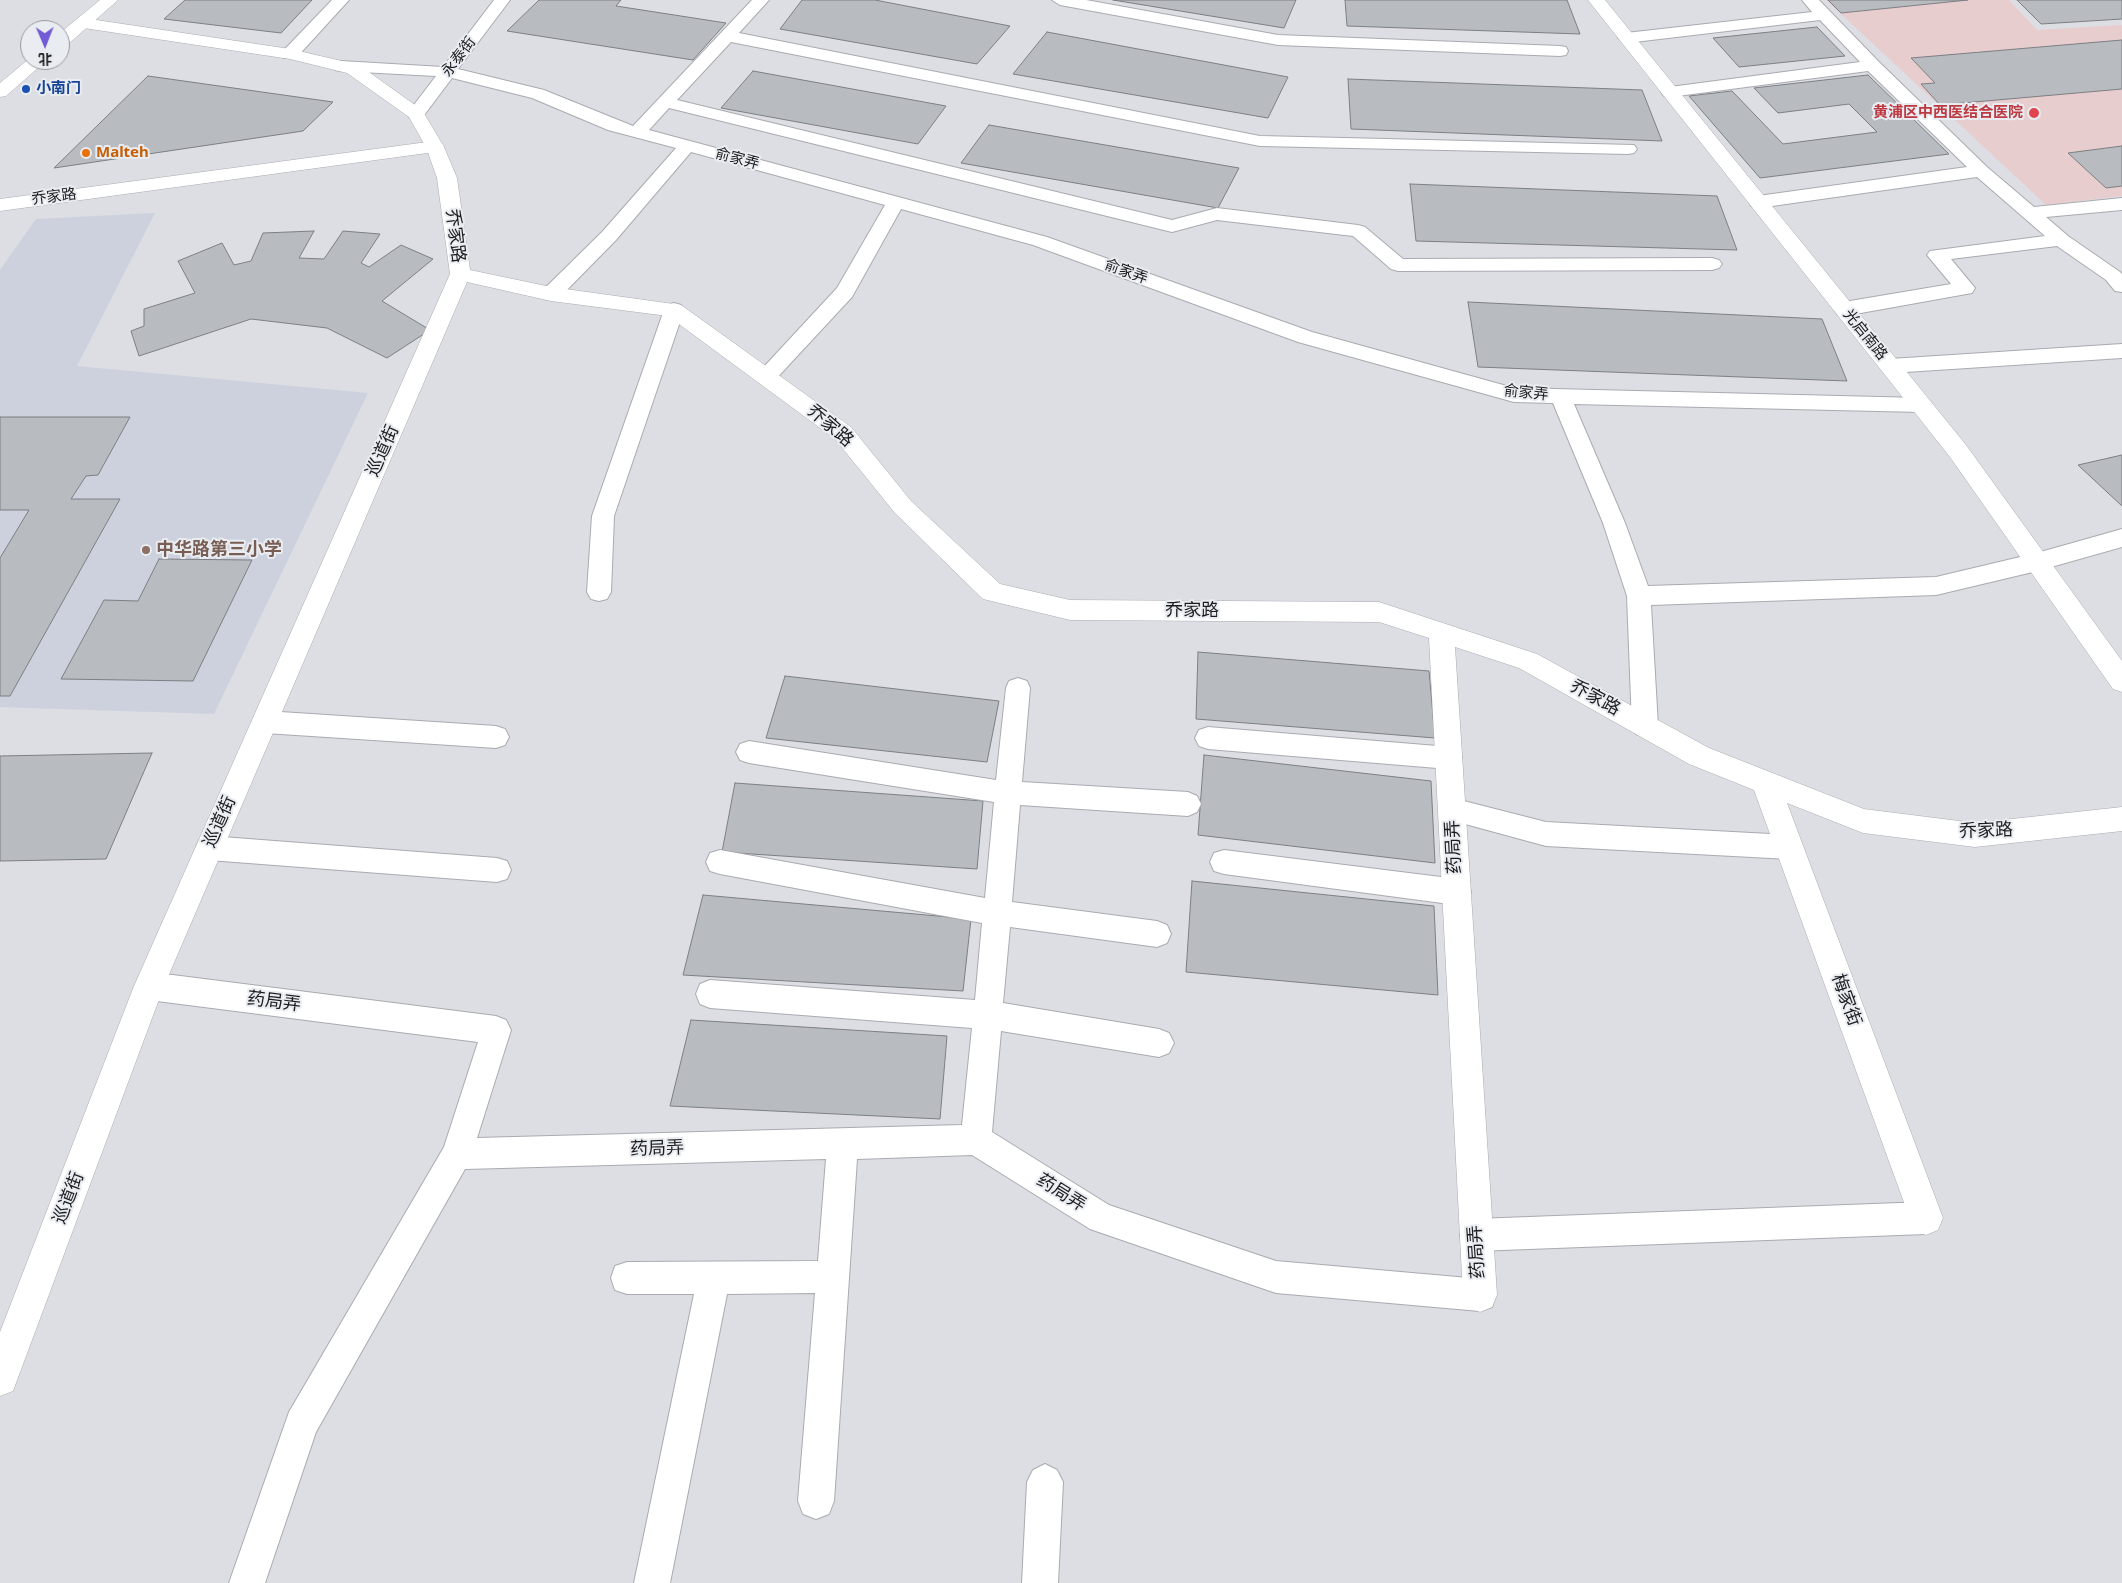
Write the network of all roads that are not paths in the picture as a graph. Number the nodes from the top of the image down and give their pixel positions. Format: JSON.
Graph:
{"nodes":[{"id":1,"x":110,"y":0,"type":"edge"},
{"id":2,"x":341,"y":0,"type":"edge"},
{"id":3,"x":502,"y":0,"type":"edge"},
{"id":4,"x":760,"y":0,"type":"edge"},
{"id":5,"x":1060,"y":0,"type":"edge"},
{"id":6,"x":1596,"y":0,"type":"edge"},
{"id":7,"x":1810,"y":0,"type":"edge"},
{"id":8,"x":1824,"y":15,"type":"junction"},
{"id":9,"x":83,"y":22,"type":"junction"},
{"id":10,"x":70,"y":33,"type":"edge"},
{"id":11,"x":727,"y":36,"type":"junction"},
{"id":12,"x":1626,"y":38,"type":"junction"},
{"id":13,"x":1560,"y":51,"type":"dead end"},
{"id":14,"x":290,"y":54,"type":"junction"},
{"id":15,"x":1872,"y":65,"type":"junction"},
{"id":16,"x":341,"y":66,"type":"junction"},
{"id":17,"x":26,"y":70,"type":"edge"},
{"id":18,"x":449,"y":72,"type":"junction"},
{"id":19,"x":0,"y":92,"type":"edge"},
{"id":20,"x":1670,"y":92,"type":"junction"},
{"id":21,"x":665,"y":102,"type":"junction"},
{"id":22,"x":416,"y":114,"type":"junction"},
{"id":23,"x":637,"y":132,"type":"junction"},
{"id":24,"x":688,"y":146,"type":"junction"},
{"id":25,"x":436,"y":147,"type":"junction"},
{"id":26,"x":1628,"y":149,"type":"dead end"},
{"id":27,"x":1981,"y":171,"type":"junction"},
{"id":28,"x":896,"y":202,"type":"junction"},
{"id":29,"x":1758,"y":202,"type":"junction"},
{"id":30,"x":2122,"y":204,"type":"edge"},
{"id":31,"x":0,"y":205,"type":"edge"},
{"id":32,"x":2030,"y":213,"type":"junction"},
{"id":33,"x":2061,"y":240,"type":"junction"},
{"id":34,"x":1712,"y":264,"type":"dead end"},
{"id":35,"x":460,"y":274,"type":"junction"},
{"id":36,"x":2122,"y":286,"type":"edge"},
{"id":37,"x":551,"y":294,"type":"junction"},
{"id":38,"x":1844,"y":309,"type":"junction"},
{"id":39,"x":674,"y":310,"type":"junction"},
{"id":40,"x":2122,"y":351,"type":"edge"},
{"id":41,"x":1890,"y":366,"type":"junction"},
{"id":42,"x":766,"y":376,"type":"junction"},
{"id":43,"x":1560,"y":396,"type":"junction"},
{"id":44,"x":1921,"y":405,"type":"junction"},
{"id":45,"x":2122,"y":538,"type":"edge"},
{"id":46,"x":2037,"y":562,"type":"junction"},
{"id":47,"x":599,"y":592,"type":"dead end"},
{"id":48,"x":1639,"y":596,"type":"junction"},
{"id":49,"x":1441,"y":632,"type":"junction"},
{"id":50,"x":2122,"y":680,"type":"edge"},
{"id":51,"x":1018,"y":688,"type":"dead end"},
{"id":52,"x":265,"y":722,"type":"junction"},
{"id":53,"x":1645,"y":726,"type":"junction"},
{"id":54,"x":496,"y":738,"type":"dead end"},
{"id":55,"x":1208,"y":738,"type":"dead end"},
{"id":56,"x":749,"y":752,"type":"dead end"},
{"id":57,"x":1449,"y":758,"type":"junction"},
{"id":58,"x":1765,"y":782,"type":"junction"},
{"id":59,"x":1008,"y":794,"type":"junction"},
{"id":60,"x":1188,"y":804,"type":"dead end"},
{"id":61,"x":1452,"y":810,"type":"junction"},
{"id":62,"x":2122,"y":819,"type":"edge"},
{"id":63,"x":1789,"y":847,"type":"junction"},
{"id":64,"x":209,"y":848,"type":"junction"},
{"id":65,"x":720,"y":862,"type":"dead end"},
{"id":66,"x":1224,"y":862,"type":"dead end"},
{"id":67,"x":497,"y":870,"type":"dead end"},
{"id":68,"x":1457,"y":892,"type":"junction"},
{"id":69,"x":997,"y":913,"type":"junction"},
{"id":70,"x":1158,"y":934,"type":"dead end"},
{"id":71,"x":149,"y":986,"type":"junction"},
{"id":72,"x":710,"y":994,"type":"dead end"},
{"id":73,"x":988,"y":1015,"type":"junction"},
{"id":74,"x":1159,"y":1042,"type":"dead end"},
{"id":75,"x":976,"y":1140,"type":"junction"},
{"id":76,"x":843,"y":1144,"type":"junction"},
{"id":77,"x":457,"y":1154,"type":"junction"},
{"id":78,"x":1926,"y":1218,"type":"joint"},
{"id":79,"x":1476,"y":1235,"type":"junction"},
{"id":80,"x":714,"y":1276,"type":"junction"},
{"id":81,"x":833,"y":1277,"type":"junction"},
{"id":82,"x":627,"y":1278,"type":"dead end"},
{"id":83,"x":1480,"y":1295,"type":"joint"},
{"id":84,"x":0,"y":1378,"type":"edge"},
{"id":85,"x":1045,"y":1482,"type":"dead end"},
{"id":86,"x":816,"y":1500,"type":"dead end"},
{"id":87,"x":247,"y":1583,"type":"edge"},
{"id":88,"x":652,"y":1583,"type":"edge"},
{"id":89,"x":1040,"y":1583,"type":"edge"}],
"edges":[{"from":1,"to":9,"type":"street"},
{"from":2,"to":14,"type":"lane"},
{"from":3,"to":18,"type":"lane","name":"永泰街"},
{"from":4,"to":11,"type":"lane"},
{"from":5,"to":13,"type":"lane"},
{"from":6,"to":12,"type":"street","name":"光启南路"},
{"from":7,"to":8,"type":"lane"},
{"from":8,"to":12,"type":"lane"},
{"from":8,"to":15,"type":"lane"},
{"from":9,"to":10,"type":"street"},
{"from":9,"to":14,"type":"street","name":"乔家路"},
{"from":11,"to":21,"type":"lane"},
{"from":11,"to":26,"type":"lane"},
{"from":12,"to":20,"type":"street","name":"光启南路"},
{"from":14,"to":16,"type":"street","name":"乔家路"},
{"from":15,"to":20,"type":"lane"},
{"from":15,"to":27,"type":"lane"},
{"from":16,"to":18,"type":"lane","name":"俞家弄"},
{"from":16,"to":22,"type":"street","name":"乔家路"},
{"from":17,"to":19,"type":"street"},
{"from":18,"to":22,"type":"lane","name":"永泰街"},
{"from":18,"to":23,"type":"lane","name":"俞家弄"},
{"from":20,"to":29,"type":"street","name":"光启南路"},
{"from":21,"to":23,"type":"lane"},
{"from":21,"to":34,"type":"lane"},
{"from":22,"to":25,"type":"street","name":"乔家路"},
{"from":23,"to":24,"type":"lane","name":"俞家弄"},
{"from":24,"to":28,"type":"lane","name":"俞家弄"},
{"from":24,"to":37,"type":"lane"},
{"from":25,"to":31,"type":"street","name":"乔家路"},
{"from":25,"to":35,"type":"street","name":"乔家路"},
{"from":27,"to":29,"type":"lane"},
{"from":27,"to":32,"type":"lane"},
{"from":28,"to":42,"type":"lane"},
{"from":28,"to":43,"type":"lane","name":"俞家弄"},
{"from":29,"to":38,"type":"street","name":"光启南路"},
{"from":30,"to":32,"type":"lane"},
{"from":32,"to":33,"type":"lane"},
{"from":33,"to":36,"type":"lane"},
{"from":33,"to":38,"type":"lane"},
{"from":35,"to":37,"type":"street","name":"乔家路"},
{"from":35,"to":52,"type":"street","name":"巡道街"},
{"from":37,"to":39,"type":"street","name":"乔家路"},
{"from":38,"to":41,"type":"street","name":"光启南路"},
{"from":39,"to":42,"type":"street","name":"乔家路"},
{"from":39,"to":47,"type":"lane"},
{"from":40,"to":41,"type":"lane"},
{"from":41,"to":44,"type":"street","name":"光启南路"},
{"from":42,"to":49,"type":"street","name":"乔家路"},
{"from":43,"to":44,"type":"lane","name":"俞家弄"},
{"from":43,"to":48,"type":"lane"},
{"from":44,"to":46,"type":"street","name":"光启南路"},
{"from":45,"to":46,"type":"lane"},
{"from":46,"to":48,"type":"lane"},
{"from":46,"to":50,"type":"street","name":"光启南路"},
{"from":48,"to":53,"type":"lane"},
{"from":49,"to":53,"type":"street","name":"乔家路"},
{"from":49,"to":57,"type":"street","name":"药局弄"},
{"from":51,"to":59,"type":"lane"},
{"from":52,"to":54,"type":"lane"},
{"from":52,"to":64,"type":"street","name":"巡道街"},
{"from":53,"to":58,"type":"street","name":"乔家路"},
{"from":55,"to":57,"type":"lane"},
{"from":56,"to":59,"type":"lane"},
{"from":57,"to":61,"type":"street","name":"药局弄"},
{"from":58,"to":62,"type":"street","name":"乔家路"},
{"from":58,"to":63,"type":"street","name":"梅家街"},
{"from":59,"to":60,"type":"lane"},
{"from":59,"to":69,"type":"lane"},
{"from":61,"to":63,"type":"lane"},
{"from":61,"to":68,"type":"street","name":"药局弄"},
{"from":63,"to":78,"type":"street","name":"梅家街"},
{"from":64,"to":67,"type":"lane"},
{"from":64,"to":71,"type":"street","name":"巡道街"},
{"from":65,"to":69,"type":"lane"},
{"from":66,"to":68,"type":"lane"},
{"from":68,"to":79,"type":"street","name":"药局弄"},
{"from":69,"to":70,"type":"lane"},
{"from":69,"to":73,"type":"lane"},
{"from":71,"to":77,"type":"lane","name":"药局弄"},
{"from":71,"to":84,"type":"street","name":"巡道街"},
{"from":72,"to":73,"type":"lane"},
{"from":73,"to":74,"type":"lane"},
{"from":73,"to":75,"type":"lane"},
{"from":75,"to":76,"type":"lane","name":"药局弄"},
{"from":75,"to":83,"type":"lane","name":"药局弄"},
{"from":76,"to":77,"type":"lane","name":"药局弄"},
{"from":76,"to":81,"type":"lane"},
{"from":77,"to":87,"type":"lane"},
{"from":78,"to":79,"type":"lane"},
{"from":79,"to":83,"type":"street","name":"药局弄"},
{"from":80,"to":81,"type":"lane"},
{"from":80,"to":82,"type":"lane"},
{"from":80,"to":88,"type":"lane"},
{"from":81,"to":86,"type":"lane"},
{"from":85,"to":89,"type":"lane"}]}
